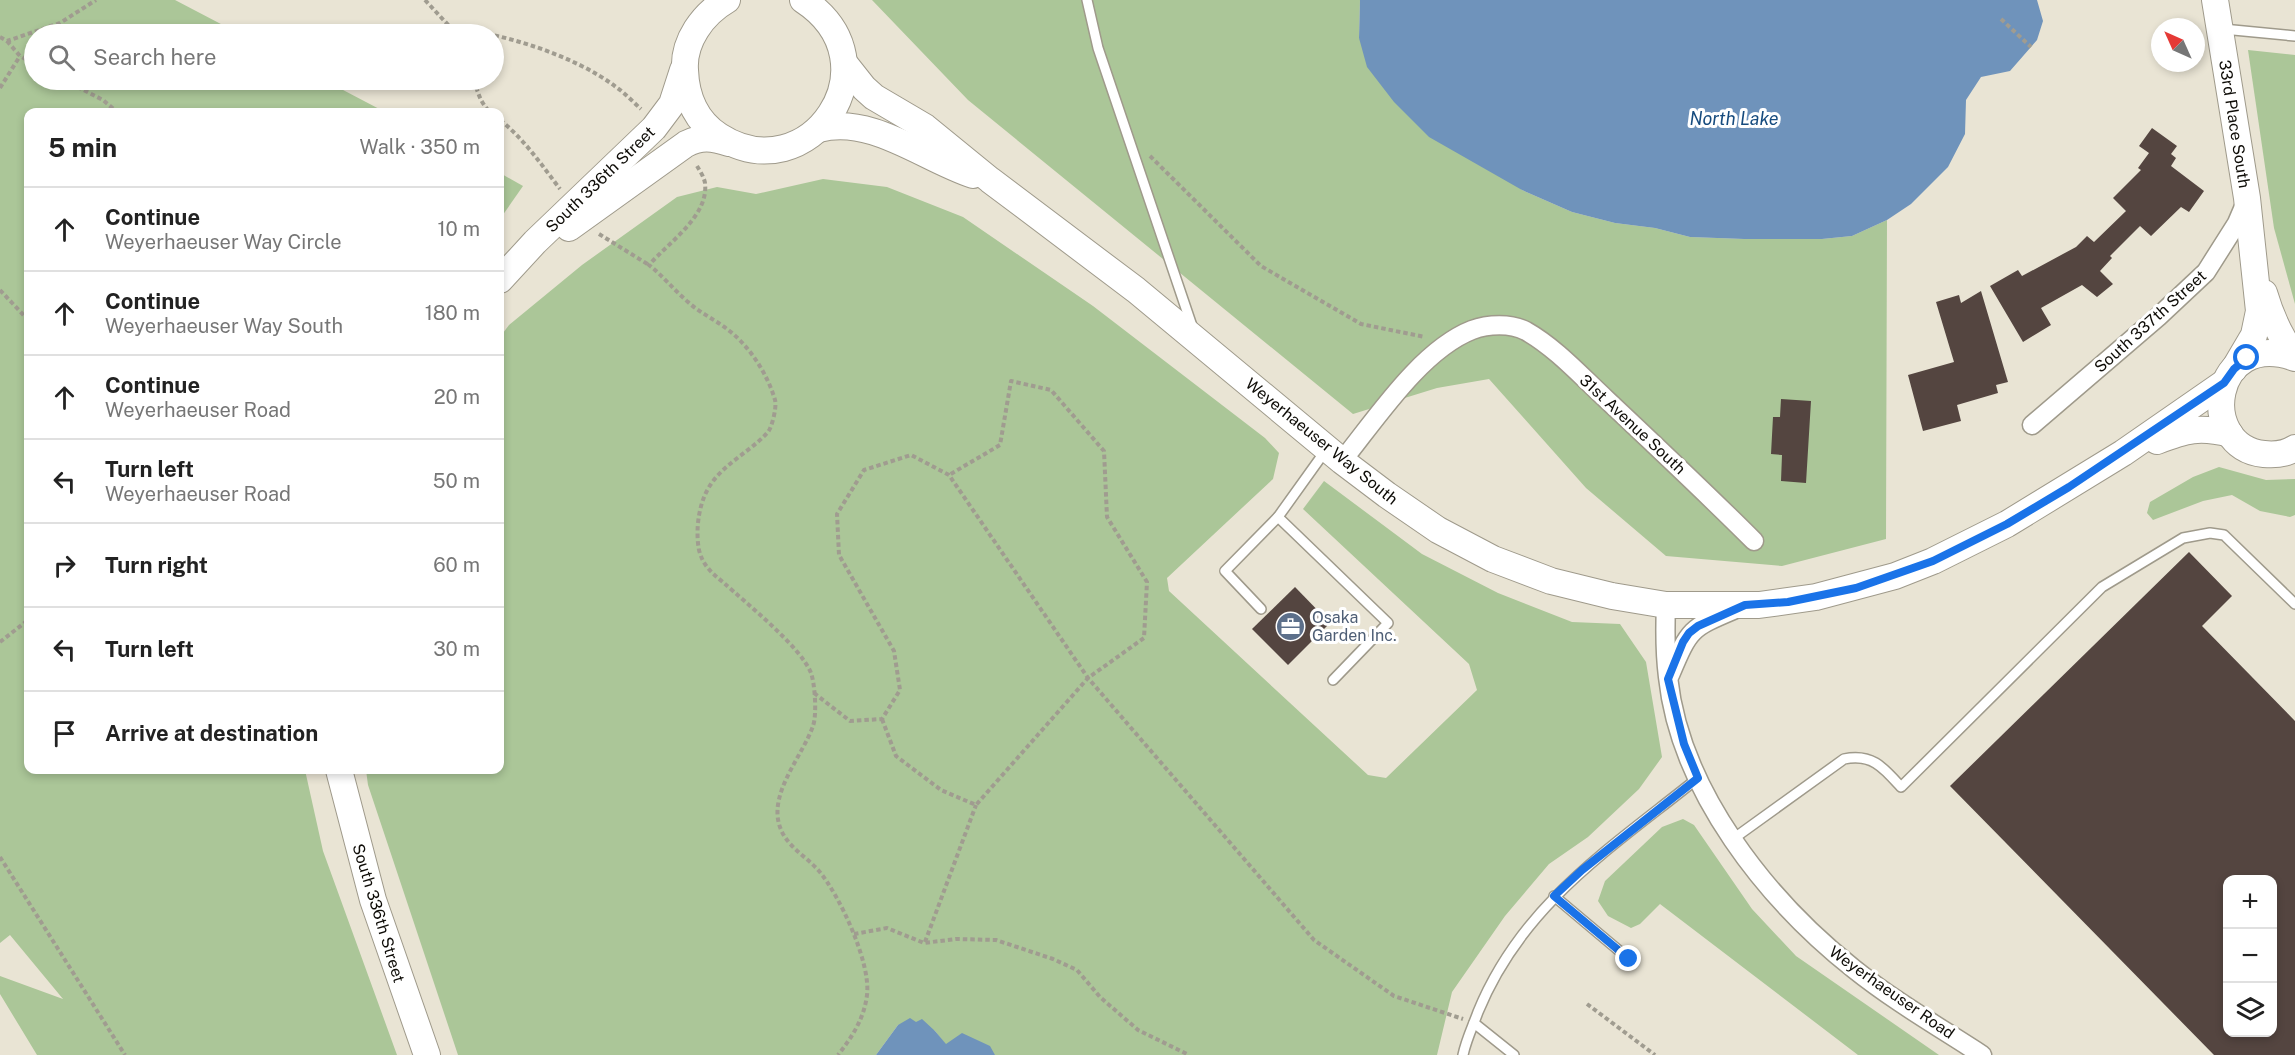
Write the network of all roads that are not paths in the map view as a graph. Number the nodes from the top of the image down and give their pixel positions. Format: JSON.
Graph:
{"nodes":[{"id":1,"x":727,"y":0,"type":"edge"},
{"id":2,"x":803,"y":0,"type":"edge"},
{"id":3,"x":1087,"y":0,"type":"edge"},
{"id":4,"x":2215,"y":0,"type":"edge"},
{"id":5,"x":705,"y":11,"type":"edge"},
{"id":6,"x":2220,"y":29,"type":"junction"},
{"id":7,"x":2295,"y":36,"type":"edge"},
{"id":8,"x":845,"y":64,"type":"junction"},
{"id":9,"x":684,"y":67,"type":"junction"},
{"id":10,"x":819,"y":129,"type":"junction"},
{"id":11,"x":730,"y":143,"type":"junction"},
{"id":12,"x":990,"y":180,"type":"junction"},
{"id":13,"x":2247,"y":198,"type":"junction"},
{"id":14,"x":2253,"y":249,"type":"junction"},
{"id":15,"x":504,"y":276,"type":"edge"},
{"id":16,"x":504,"y":282,"type":"edge"},
{"id":17,"x":1197,"y":340,"type":"junction"},
{"id":18,"x":2295,"y":358,"type":"edge"},
{"id":19,"x":2229,"y":376,"type":"junction"},
{"id":20,"x":2032,"y":425,"type":"dead end"},
{"id":21,"x":2230,"y":434,"type":"junction"},
{"id":22,"x":2295,"y":448,"type":"edge"},
{"id":23,"x":2123,"y":453,"type":"junction"},
{"id":24,"x":1334,"y":455,"type":"junction"},
{"id":25,"x":1278,"y":518,"type":"junction"},
{"id":26,"x":1754,"y":541,"type":"dead end"},
{"id":27,"x":2295,"y":604,"type":"edge"},
{"id":28,"x":1666,"y":605,"type":"junction"},
{"id":29,"x":1745,"y":605,"type":"junction"},
{"id":30,"x":1262,"y":609,"type":"dead end"},
{"id":31,"x":1668,"y":679,"type":"junction"},
{"id":32,"x":1333,"y":680,"type":"dead end"},
{"id":33,"x":340,"y":774,"type":"edge"},
{"id":34,"x":1698,"y":778,"type":"junction"},
{"id":35,"x":1733,"y":839,"type":"junction"},
{"id":36,"x":1554,"y":896,"type":"junction"},
{"id":37,"x":1629,"y":959,"type":"dead end"},
{"id":38,"x":1474,"y":1023,"type":"junction"},
{"id":39,"x":426,"y":1055,"type":"edge"},
{"id":40,"x":1463,"y":1055,"type":"edge"},
{"id":41,"x":1514,"y":1055,"type":"edge"},
{"id":42,"x":1982,"y":1055,"type":"edge"}],
"edges":[{"from":1,"to":5,"type":"street"},
{"from":2,"to":8,"type":"street"},
{"from":3,"to":17,"type":"lane"},
{"from":4,"to":6,"type":"street","name":"33rd Place South"},
{"from":5,"to":9,"type":"street","name":"South 336th Street"},
{"from":6,"to":7,"type":"lane"},
{"from":6,"to":13,"type":"street","name":"33rd Place South"},
{"from":8,"to":10,"type":"street"},
{"from":8,"to":12,"type":"street","name":"Weyerhaeuser Way South"},
{"from":9,"to":11,"type":"street"},
{"from":9,"to":15,"type":"street","name":"South 336th Street"},
{"from":10,"to":11,"type":"street","name":"South 336th Street"},
{"from":10,"to":12,"type":"street"},
{"from":11,"to":16,"type":"street","name":"South 336th Street"},
{"from":12,"to":17,"type":"street","name":"Weyerhaeuser Way South"},
{"from":13,"to":14,"type":"street","name":"33rd Place South"},
{"from":13,"to":20,"type":"street","name":"South 337th Street"},
{"from":14,"to":18,"type":"street","name":"33rd Place South"},
{"from":14,"to":19,"type":"street","name":"33rd Place South"},
{"from":17,"to":24,"type":"street","name":"Weyerhaeuser Way South"},
{"from":18,"to":19,"type":"street","name":"Weyerhaeuser Way South"},
{"from":19,"to":21,"type":"street"},
{"from":19,"to":23,"type":"street","name":"Weyerhaeuser Way South"},
{"from":21,"to":22,"type":"street"},
{"from":21,"to":23,"type":"street","name":"Weyerhaeuser Way South"},
{"from":23,"to":29,"type":"street","name":"Weyerhaeuser Way South"},
{"from":24,"to":25,"type":"lane"},
{"from":24,"to":26,"type":"street","name":"31st Avenue South"},
{"from":24,"to":28,"type":"street","name":"Weyerhaeuser Way South"},
{"from":25,"to":30,"type":"lane"},
{"from":25,"to":32,"type":"lane"},
{"from":27,"to":35,"type":"lane"},
{"from":28,"to":29,"type":"street","name":"Weyerhaeuser Way South"},
{"from":28,"to":31,"type":"street","name":"Weyerhaeuser Road"},
{"from":29,"to":31,"type":"street"},
{"from":31,"to":34,"type":"street","name":"Weyerhaeuser Road"},
{"from":33,"to":39,"type":"street","name":"South 336th Street"},
{"from":34,"to":35,"type":"street","name":"Weyerhaeuser Road"},
{"from":34,"to":36,"type":"lane"},
{"from":35,"to":42,"type":"street","name":"Weyerhaeuser Road"},
{"from":36,"to":37,"type":"lane"},
{"from":36,"to":38,"type":"lane"},
{"from":38,"to":40,"type":"lane"},
{"from":38,"to":41,"type":"lane"}]}
